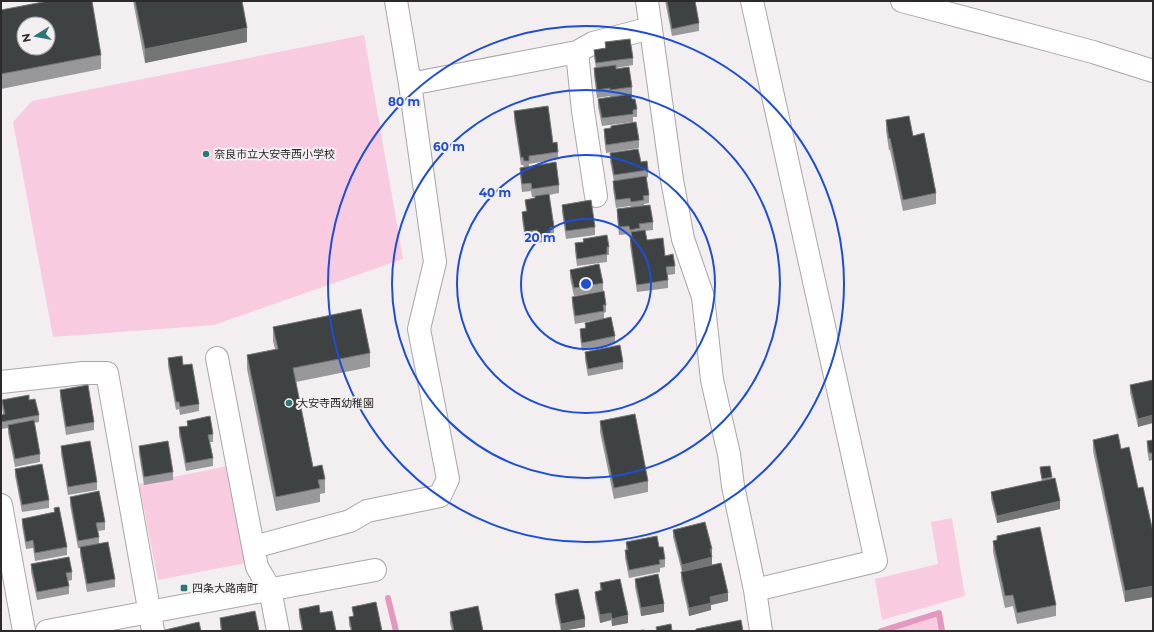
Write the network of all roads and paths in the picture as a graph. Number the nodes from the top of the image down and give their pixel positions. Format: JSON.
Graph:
{"nodes":[{"id":1,"x":396,"y":1,"type":"edge"},
{"id":2,"x":647,"y":1,"type":"edge"},
{"id":3,"x":752,"y":1,"type":"edge"},
{"id":4,"x":902,"y":1,"type":"edge"},
{"id":5,"x":651,"y":28,"type":"junction"},
{"id":6,"x":577,"y":52,"type":"junction"},
{"id":7,"x":1153,"y":71,"type":"edge"},
{"id":8,"x":410,"y":84,"type":"junction"},
{"id":9,"x":596,"y":196,"type":"dead end"},
{"id":10,"x":217,"y":358,"type":"dead end"},
{"id":11,"x":1,"y":382,"type":"edge"},
{"id":12,"x":1,"y":505,"type":"edge"},
{"id":13,"x":254,"y":547,"type":"junction"},
{"id":14,"x":375,"y":570,"type":"dead end"},
{"id":15,"x":270,"y":589,"type":"junction"},
{"id":16,"x":755,"y":590,"type":"junction"},
{"id":17,"x":151,"y":622,"type":"edge"},
{"id":18,"x":24,"y":631,"type":"edge"},
{"id":19,"x":47,"y":631,"type":"edge"},
{"id":20,"x":278,"y":631,"type":"edge"},
{"id":21,"x":761,"y":631,"type":"edge"}],
"edges":[{"from":1,"to":8,"type":"street"},
{"from":2,"to":5,"type":"street"},
{"from":3,"to":16,"type":"street"},
{"from":4,"to":7,"type":"street"},
{"from":5,"to":6,"type":"street"},
{"from":5,"to":16,"type":"street"},
{"from":6,"to":8,"type":"street"},
{"from":6,"to":9,"type":"street"},
{"from":8,"to":13,"type":"street"},
{"from":10,"to":13,"type":"street"},
{"from":11,"to":17,"type":"street"},
{"from":12,"to":18,"type":"street"},
{"from":13,"to":15,"type":"street"},
{"from":14,"to":15,"type":"street"},
{"from":15,"to":17,"type":"street"},
{"from":15,"to":20,"type":"street"},
{"from":16,"to":21,"type":"street"},
{"from":17,"to":19,"type":"street"}]}
